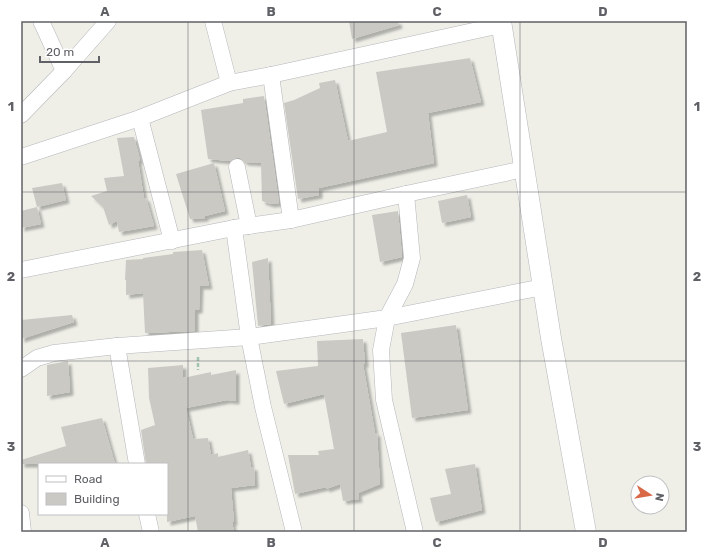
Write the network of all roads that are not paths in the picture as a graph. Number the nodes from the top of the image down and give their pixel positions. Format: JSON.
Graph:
{"nodes":[{"id":1,"x":41,"y":21,"type":"edge"},
{"id":2,"x":108,"y":21,"type":"edge"},
{"id":3,"x":213,"y":21,"type":"edge"},
{"id":4,"x":501,"y":23,"type":"edge"},
{"id":5,"x":64,"y":71,"type":"junction"},
{"id":6,"x":271,"y":75,"type":"junction"},
{"id":7,"x":229,"y":83,"type":"junction"},
{"id":8,"x":21,"y":115,"type":"edge"},
{"id":9,"x":140,"y":118,"type":"junction"},
{"id":10,"x":21,"y":158,"type":"edge"},
{"id":11,"x":237,"y":167,"type":"dead end"},
{"id":12,"x":524,"y":169,"type":"junction"},
{"id":13,"x":406,"y":194,"type":"junction"},
{"id":14,"x":291,"y":220,"type":"junction"},
{"id":15,"x":242,"y":227,"type":"junction"},
{"id":16,"x":172,"y":241,"type":"junction"},
{"id":17,"x":21,"y":270,"type":"edge"},
{"id":18,"x":543,"y":287,"type":"junction"},
{"id":19,"x":387,"y":318,"type":"junction"},
{"id":20,"x":249,"y":338,"type":"junction"},
{"id":21,"x":117,"y":346,"type":"junction"},
{"id":22,"x":21,"y":369,"type":"edge"},
{"id":23,"x":137,"y":463,"type":"edge"},
{"id":24,"x":21,"y":513,"type":"edge"},
{"id":25,"x":148,"y":515,"type":"edge"},
{"id":26,"x":24,"y":532,"type":"edge"},
{"id":27,"x":151,"y":532,"type":"edge"},
{"id":28,"x":294,"y":532,"type":"edge"},
{"id":29,"x":415,"y":532,"type":"edge"},
{"id":30,"x":586,"y":532,"type":"edge"}],
"edges":[{"from":1,"to":5,"type":"street"},
{"from":2,"to":5,"type":"street"},
{"from":3,"to":7,"type":"street"},
{"from":4,"to":6,"type":"street"},
{"from":4,"to":12,"type":"street"},
{"from":5,"to":8,"type":"street"},
{"from":6,"to":7,"type":"street"},
{"from":6,"to":14,"type":"street"},
{"from":7,"to":9,"type":"street"},
{"from":9,"to":10,"type":"street"},
{"from":9,"to":16,"type":"street"},
{"from":11,"to":15,"type":"street"},
{"from":12,"to":13,"type":"street"},
{"from":12,"to":18,"type":"street"},
{"from":13,"to":14,"type":"street"},
{"from":13,"to":19,"type":"street"},
{"from":14,"to":15,"type":"street"},
{"from":15,"to":16,"type":"street"},
{"from":15,"to":20,"type":"street"},
{"from":16,"to":17,"type":"street"},
{"from":18,"to":19,"type":"street"},
{"from":18,"to":30,"type":"street"},
{"from":19,"to":20,"type":"street"},
{"from":19,"to":29,"type":"street"},
{"from":20,"to":21,"type":"street"},
{"from":20,"to":28,"type":"street"},
{"from":21,"to":22,"type":"street"},
{"from":21,"to":23,"type":"street"},
{"from":24,"to":26,"type":"street"},
{"from":25,"to":27,"type":"street"}]}
